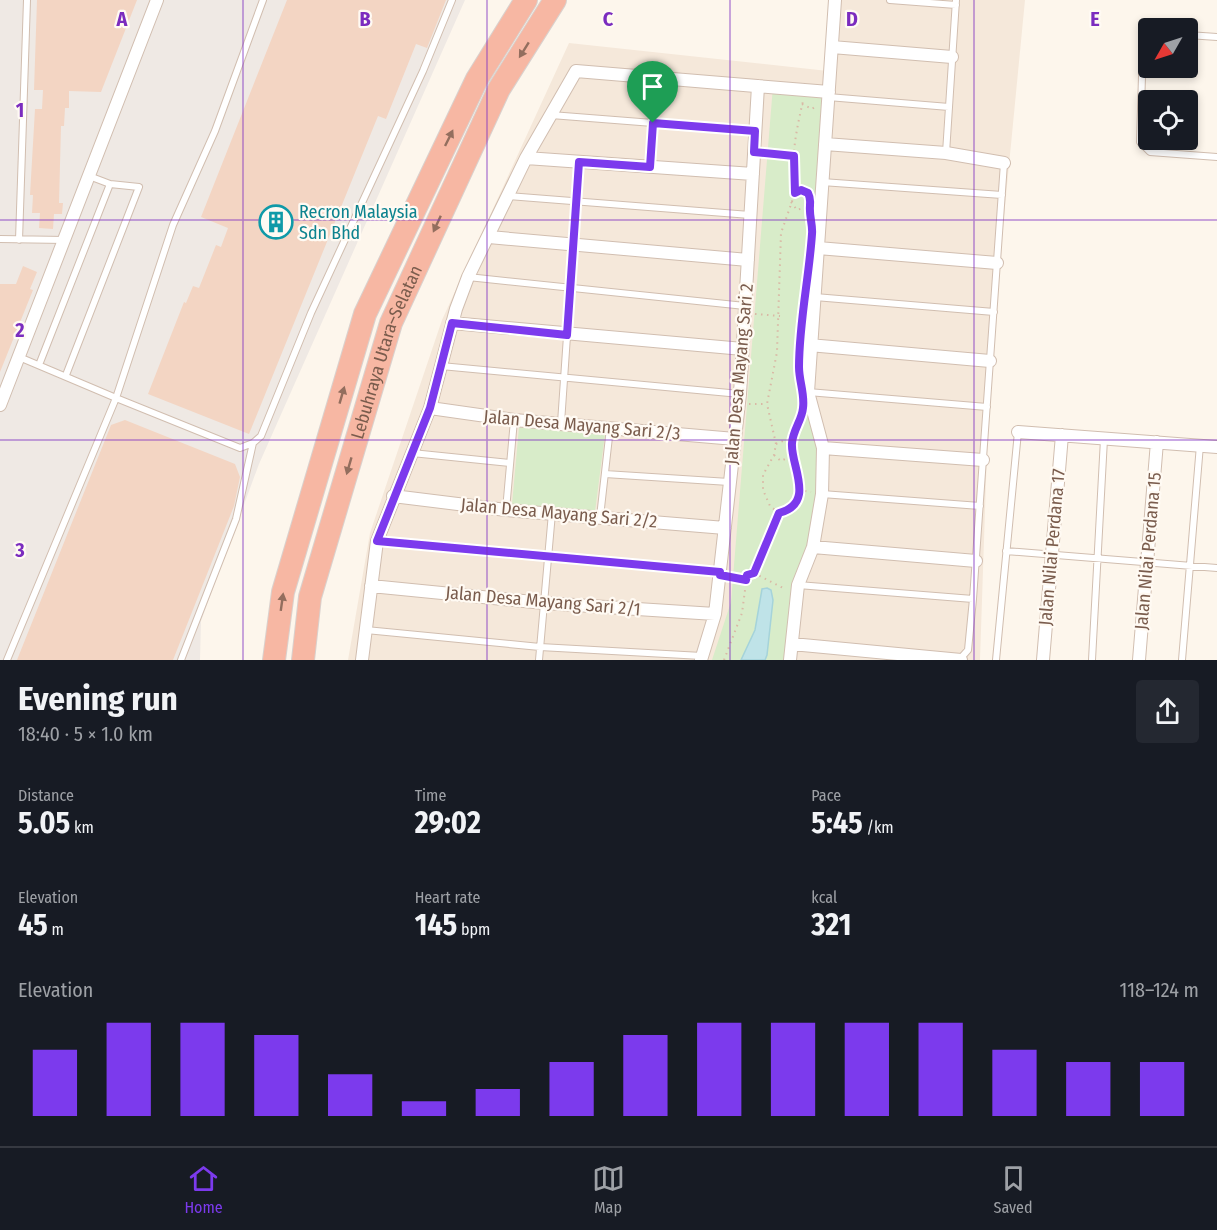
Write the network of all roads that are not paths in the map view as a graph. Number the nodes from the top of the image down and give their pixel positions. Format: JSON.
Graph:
{"nodes":[{"id":1,"x":27,"y":0,"type":"edge"},
{"id":2,"x":157,"y":0,"type":"edge"},
{"id":3,"x":263,"y":0,"type":"edge"},
{"id":4,"x":452,"y":0,"type":"edge"},
{"id":5,"x":526,"y":0,"type":"edge"},
{"id":6,"x":555,"y":0,"type":"edge"},
{"id":7,"x":835,"y":0,"type":"edge"},
{"id":8,"x":890,"y":0,"type":"edge"},
{"id":9,"x":956,"y":2,"type":"edge"},
{"id":10,"x":1198,"y":36,"type":"edge"},
{"id":11,"x":1217,"y":37,"type":"edge"},
{"id":12,"x":832,"y":47,"type":"junction"},
{"id":13,"x":952,"y":57,"type":"junction"},
{"id":14,"x":656,"y":78,"type":"junction"},
{"id":15,"x":1142,"y":78,"type":"edge"},
{"id":16,"x":758,"y":86,"type":"junction"},
{"id":17,"x":829,"y":94,"type":"junction"},
{"id":18,"x":949,"y":107,"type":"junction"},
{"id":19,"x":551,"y":114,"type":"junction"},
{"id":20,"x":653,"y":123,"type":"junction"},
{"id":21,"x":755,"y":131,"type":"junction"},
{"id":22,"x":825,"y":144,"type":"junction"},
{"id":23,"x":946,"y":153,"type":"junction"},
{"id":24,"x":1217,"y":157,"type":"edge"},
{"id":25,"x":526,"y":158,"type":"junction"},
{"id":26,"x":579,"y":162,"type":"junction"},
{"id":27,"x":1004,"y":163,"type":"joint"},
{"id":28,"x":650,"y":167,"type":"junction"},
{"id":29,"x":753,"y":174,"type":"junction"},
{"id":30,"x":89,"y":176,"type":"junction"},
{"id":31,"x":822,"y":182,"type":"junction"},
{"id":32,"x":110,"y":184,"type":"junction"},
{"id":33,"x":1002,"y":195,"type":"junction"},
{"id":34,"x":508,"y":196,"type":"junction"},
{"id":35,"x":577,"y":202,"type":"junction"},
{"id":36,"x":750,"y":215,"type":"junction"},
{"id":37,"x":489,"y":237,"type":"junction"},
{"id":38,"x":0,"y":239,"type":"edge"},
{"id":39,"x":19,"y":240,"type":"junction"},
{"id":40,"x":65,"y":240,"type":"junction"},
{"id":41,"x":573,"y":246,"type":"junction"},
{"id":42,"x":818,"y":248,"type":"junction"},
{"id":43,"x":748,"y":260,"type":"junction"},
{"id":44,"x":997,"y":263,"type":"junction"},
{"id":45,"x":468,"y":277,"type":"junction"},
{"id":46,"x":570,"y":289,"type":"junction"},
{"id":47,"x":813,"y":297,"type":"junction"},
{"id":48,"x":745,"y":310,"type":"junction"},
{"id":49,"x":994,"y":312,"type":"junction"},
{"id":50,"x":452,"y":323,"type":"junction"},
{"id":51,"x":567,"y":335,"type":"junction"},
{"id":52,"x":810,"y":345,"type":"junction"},
{"id":53,"x":743,"y":349,"type":"junction"},
{"id":54,"x":19,"y":357,"type":"junction"},
{"id":55,"x":990,"y":361,"type":"junction"},
{"id":56,"x":39,"y":365,"type":"junction"},
{"id":57,"x":440,"y":366,"type":"junction"},
{"id":58,"x":66,"y":375,"type":"junction"},
{"id":59,"x":564,"y":378,"type":"junction"},
{"id":60,"x":808,"y":393,"type":"junction"},
{"id":61,"x":116,"y":398,"type":"junction"},
{"id":62,"x":739,"y":398,"type":"junction"},
{"id":63,"x":0,"y":405,"type":"edge"},
{"id":64,"x":987,"y":407,"type":"junction"},
{"id":65,"x":430,"y":408,"type":"junction"},
{"id":66,"x":514,"y":420,"type":"junction"},
{"id":67,"x":561,"y":423,"type":"junction"},
{"id":68,"x":610,"y":428,"type":"junction"},
{"id":69,"x":1017,"y":432,"type":"joint"},
{"id":70,"x":1062,"y":435,"type":"junction"},
{"id":71,"x":1104,"y":438,"type":"junction"},
{"id":72,"x":735,"y":439,"type":"junction"},
{"id":73,"x":1157,"y":442,"type":"junction"},
{"id":74,"x":253,"y":443,"type":"junction"},
{"id":75,"x":1200,"y":445,"type":"junction"},
{"id":76,"x":1217,"y":447,"type":"edge"},
{"id":77,"x":823,"y":448,"type":"junction"},
{"id":78,"x":411,"y":453,"type":"junction"},
{"id":79,"x":983,"y":460,"type":"junction"},
{"id":80,"x":510,"y":463,"type":"junction"},
{"id":81,"x":605,"y":474,"type":"junction"},
{"id":82,"x":730,"y":482,"type":"junction"},
{"id":83,"x":822,"y":494,"type":"junction"},
{"id":84,"x":393,"y":496,"type":"junction"},
{"id":85,"x":980,"y":506,"type":"junction"},
{"id":86,"x":506,"y":510,"type":"junction"},
{"id":87,"x":552,"y":513,"type":"junction"},
{"id":88,"x":600,"y":517,"type":"junction"},
{"id":89,"x":725,"y":528,"type":"junction"},
{"id":90,"x":377,"y":541,"type":"junction"},
{"id":91,"x":813,"y":547,"type":"junction"},
{"id":92,"x":1006,"y":551,"type":"junction"},
{"id":93,"x":1052,"y":554,"type":"junction"},
{"id":94,"x":1098,"y":558,"type":"junction"},
{"id":95,"x":548,"y":559,"type":"junction"},
{"id":96,"x":976,"y":561,"type":"junction"},
{"id":97,"x":1147,"y":562,"type":"junction"},
{"id":98,"x":1190,"y":566,"type":"junction"},
{"id":99,"x":1217,"y":568,"type":"edge"},
{"id":100,"x":720,"y":573,"type":"junction"},
{"id":101,"x":371,"y":586,"type":"junction"},
{"id":102,"x":792,"y":587,"type":"junction"},
{"id":103,"x":973,"y":600,"type":"junction"},
{"id":104,"x":544,"y":603,"type":"junction"},
{"id":105,"x":715,"y":614,"type":"junction"},
{"id":106,"x":366,"y":630,"type":"junction"},
{"id":107,"x":792,"y":644,"type":"junction"},
{"id":108,"x":540,"y":647,"type":"junction"},
{"id":109,"x":702,"y":658,"type":"edge"},
{"id":110,"x":7,"y":660,"type":"edge"},
{"id":111,"x":181,"y":660,"type":"edge"},
{"id":112,"x":273,"y":660,"type":"edge"},
{"id":113,"x":303,"y":660,"type":"edge"},
{"id":114,"x":362,"y":660,"type":"edge"},
{"id":115,"x":539,"y":660,"type":"edge"},
{"id":116,"x":790,"y":660,"type":"edge"},
{"id":117,"x":960,"y":660,"type":"edge"},
{"id":118,"x":996,"y":660,"type":"edge"},
{"id":119,"x":1043,"y":660,"type":"edge"},
{"id":120,"x":1092,"y":660,"type":"edge"},
{"id":121,"x":1139,"y":660,"type":"edge"},
{"id":122,"x":1182,"y":660,"type":"edge"}],
"edges":[{"from":1,"to":39,"type":"lane"},
{"from":2,"to":30,"type":"street"},
{"from":3,"to":61,"type":"lane"},
{"from":4,"to":74,"type":"lane"},
{"from":112,"to":5,"type":"highway","name":"Lebuhraya Utara–Selatan","one_way":true},
{"from":6,"to":113,"type":"highway","name":"Lebuhraya Utara–Selatan","one_way":true},
{"from":7,"to":12,"type":"street"},
{"from":8,"to":9,"type":"lane"},
{"from":9,"to":13,"type":"lane"},
{"from":10,"to":11,"type":"lane"},
{"from":12,"to":13,"type":"street"},
{"from":12,"to":17,"type":"street"},
{"from":13,"to":18,"type":"lane"},
{"from":14,"to":16,"type":"street"},
{"from":14,"to":19,"type":"street"},
{"from":14,"to":20,"type":"lane"},
{"from":15,"to":24,"type":"lane"},
{"from":16,"to":17,"type":"street"},
{"from":16,"to":21,"type":"street","name":"Jalan Desa Mayang Sari 2"},
{"from":17,"to":18,"type":"lane"},
{"from":17,"to":22,"type":"street"},
{"from":18,"to":23,"type":"lane"},
{"from":19,"to":20,"type":"lane"},
{"from":19,"to":25,"type":"street"},
{"from":20,"to":21,"type":"lane"},
{"from":20,"to":28,"type":"lane"},
{"from":21,"to":29,"type":"street","name":"Jalan Desa Mayang Sari 2"},
{"from":22,"to":23,"type":"street"},
{"from":22,"to":31,"type":"street"},
{"from":23,"to":27,"type":"street"},
{"from":25,"to":26,"type":"street"},
{"from":25,"to":34,"type":"street"},
{"from":26,"to":28,"type":"street"},
{"from":26,"to":35,"type":"lane"},
{"from":27,"to":33,"type":"lane"},
{"from":28,"to":29,"type":"street"},
{"from":29,"to":36,"type":"street","name":"Jalan Desa Mayang Sari 2"},
{"from":30,"to":32,"type":"lane"},
{"from":30,"to":40,"type":"street"},
{"from":31,"to":33,"type":"lane"},
{"from":31,"to":42,"type":"street"},
{"from":32,"to":56,"type":"lane"},
{"from":32,"to":58,"type":"lane"},
{"from":33,"to":44,"type":"lane"},
{"from":34,"to":35,"type":"lane"},
{"from":34,"to":37,"type":"street"},
{"from":35,"to":36,"type":"lane"},
{"from":35,"to":41,"type":"lane"},
{"from":36,"to":43,"type":"street","name":"Jalan Desa Mayang Sari 2"},
{"from":37,"to":41,"type":"street"},
{"from":37,"to":45,"type":"street"},
{"from":38,"to":39,"type":"lane"},
{"from":39,"to":40,"type":"lane"},
{"from":40,"to":54,"type":"street"},
{"from":41,"to":43,"type":"street"},
{"from":41,"to":46,"type":"lane"},
{"from":42,"to":44,"type":"street"},
{"from":42,"to":47,"type":"street"},
{"from":43,"to":48,"type":"street","name":"Jalan Desa Mayang Sari 2"},
{"from":44,"to":49,"type":"lane"},
{"from":45,"to":46,"type":"lane"},
{"from":45,"to":50,"type":"street"},
{"from":46,"to":48,"type":"lane"},
{"from":46,"to":51,"type":"lane"},
{"from":47,"to":49,"type":"lane"},
{"from":47,"to":52,"type":"street"},
{"from":48,"to":53,"type":"street","name":"Jalan Desa Mayang Sari 2"},
{"from":49,"to":55,"type":"lane"},
{"from":50,"to":51,"type":"street"},
{"from":50,"to":57,"type":"street"},
{"from":51,"to":53,"type":"street"},
{"from":51,"to":59,"type":"lane"},
{"from":52,"to":55,"type":"street"},
{"from":52,"to":60,"type":"street"},
{"from":53,"to":62,"type":"street","name":"Jalan Desa Mayang Sari 2"},
{"from":54,"to":56,"type":"lane"},
{"from":54,"to":63,"type":"street"},
{"from":55,"to":64,"type":"lane"},
{"from":56,"to":58,"type":"lane"},
{"from":57,"to":59,"type":"lane"},
{"from":57,"to":65,"type":"street"},
{"from":58,"to":61,"type":"lane"},
{"from":59,"to":62,"type":"lane"},
{"from":59,"to":67,"type":"lane"},
{"from":60,"to":64,"type":"lane"},
{"from":60,"to":77,"type":"street"},
{"from":61,"to":74,"type":"lane"},
{"from":61,"to":110,"type":"lane"},
{"from":62,"to":72,"type":"street","name":"Jalan Desa Mayang Sari 2"},
{"from":64,"to":79,"type":"lane"},
{"from":65,"to":66,"type":"street","name":"Jalan Desa Mayang Sari 2/3"},
{"from":65,"to":78,"type":"street"},
{"from":66,"to":67,"type":"street","name":"Jalan Desa Mayang Sari 2/3"},
{"from":66,"to":80,"type":"lane"},
{"from":67,"to":68,"type":"street","name":"Jalan Desa Mayang Sari 2/3"},
{"from":68,"to":72,"type":"street","name":"Jalan Desa Mayang Sari 2/3"},
{"from":68,"to":81,"type":"lane"},
{"from":69,"to":70,"type":"street"},
{"from":69,"to":92,"type":"lane"},
{"from":70,"to":71,"type":"street"},
{"from":70,"to":93,"type":"street","name":"Jalan Nilai Perdana 17"},
{"from":71,"to":73,"type":"street"},
{"from":71,"to":94,"type":"lane"},
{"from":72,"to":82,"type":"street","name":"Jalan Desa Mayang Sari 2"},
{"from":73,"to":75,"type":"street"},
{"from":73,"to":97,"type":"street","name":"Jalan Nilai Perdana 15"},
{"from":74,"to":111,"type":"lane"},
{"from":75,"to":76,"type":"street"},
{"from":75,"to":98,"type":"lane"},
{"from":77,"to":79,"type":"street"},
{"from":77,"to":83,"type":"street"},
{"from":78,"to":80,"type":"lane"},
{"from":78,"to":84,"type":"street"},
{"from":79,"to":85,"type":"lane"},
{"from":80,"to":86,"type":"lane"},
{"from":81,"to":82,"type":"lane"},
{"from":81,"to":88,"type":"lane"},
{"from":82,"to":89,"type":"street","name":"Jalan Desa Mayang Sari 2"},
{"from":83,"to":85,"type":"lane"},
{"from":83,"to":91,"type":"street"},
{"from":84,"to":86,"type":"street","name":"Jalan Desa Mayang Sari 2/2"},
{"from":84,"to":90,"type":"street"},
{"from":85,"to":96,"type":"lane"},
{"from":86,"to":87,"type":"street","name":"Jalan Desa Mayang Sari 2/2"},
{"from":87,"to":88,"type":"street","name":"Jalan Desa Mayang Sari 2/2"},
{"from":87,"to":95,"type":"lane"},
{"from":88,"to":89,"type":"street","name":"Jalan Desa Mayang Sari 2/2"},
{"from":89,"to":100,"type":"street","name":"Jalan Desa Mayang Sari 2"},
{"from":90,"to":95,"type":"lane"},
{"from":90,"to":101,"type":"street"},
{"from":91,"to":96,"type":"street"},
{"from":91,"to":102,"type":"street"},
{"from":92,"to":93,"type":"lane"},
{"from":92,"to":118,"type":"lane"},
{"from":93,"to":94,"type":"lane"},
{"from":93,"to":119,"type":"street","name":"Jalan Nilai Perdana 17"},
{"from":94,"to":97,"type":"lane"},
{"from":94,"to":120,"type":"lane"},
{"from":95,"to":100,"type":"lane"},
{"from":95,"to":104,"type":"lane"},
{"from":96,"to":103,"type":"lane"},
{"from":97,"to":98,"type":"lane"},
{"from":97,"to":121,"type":"street","name":"Jalan Nilai Perdana 15"},
{"from":98,"to":99,"type":"lane"},
{"from":98,"to":122,"type":"lane"},
{"from":100,"to":105,"type":"street","name":"Jalan Desa Mayang Sari 2"},
{"from":101,"to":104,"type":"street","name":"Jalan Desa Mayang Sari 2/1"},
{"from":101,"to":106,"type":"street"},
{"from":102,"to":103,"type":"lane"},
{"from":102,"to":107,"type":"street"},
{"from":103,"to":117,"type":"lane"},
{"from":104,"to":105,"type":"street","name":"Jalan Desa Mayang Sari 2/1"},
{"from":104,"to":108,"type":"lane"},
{"from":105,"to":109,"type":"street","name":"Jalan Desa Mayang Sari 2"},
{"from":106,"to":108,"type":"lane"},
{"from":106,"to":114,"type":"street"},
{"from":107,"to":116,"type":"street"},
{"from":107,"to":117,"type":"street"},
{"from":108,"to":109,"type":"lane"},
{"from":108,"to":115,"type":"lane"}]}
